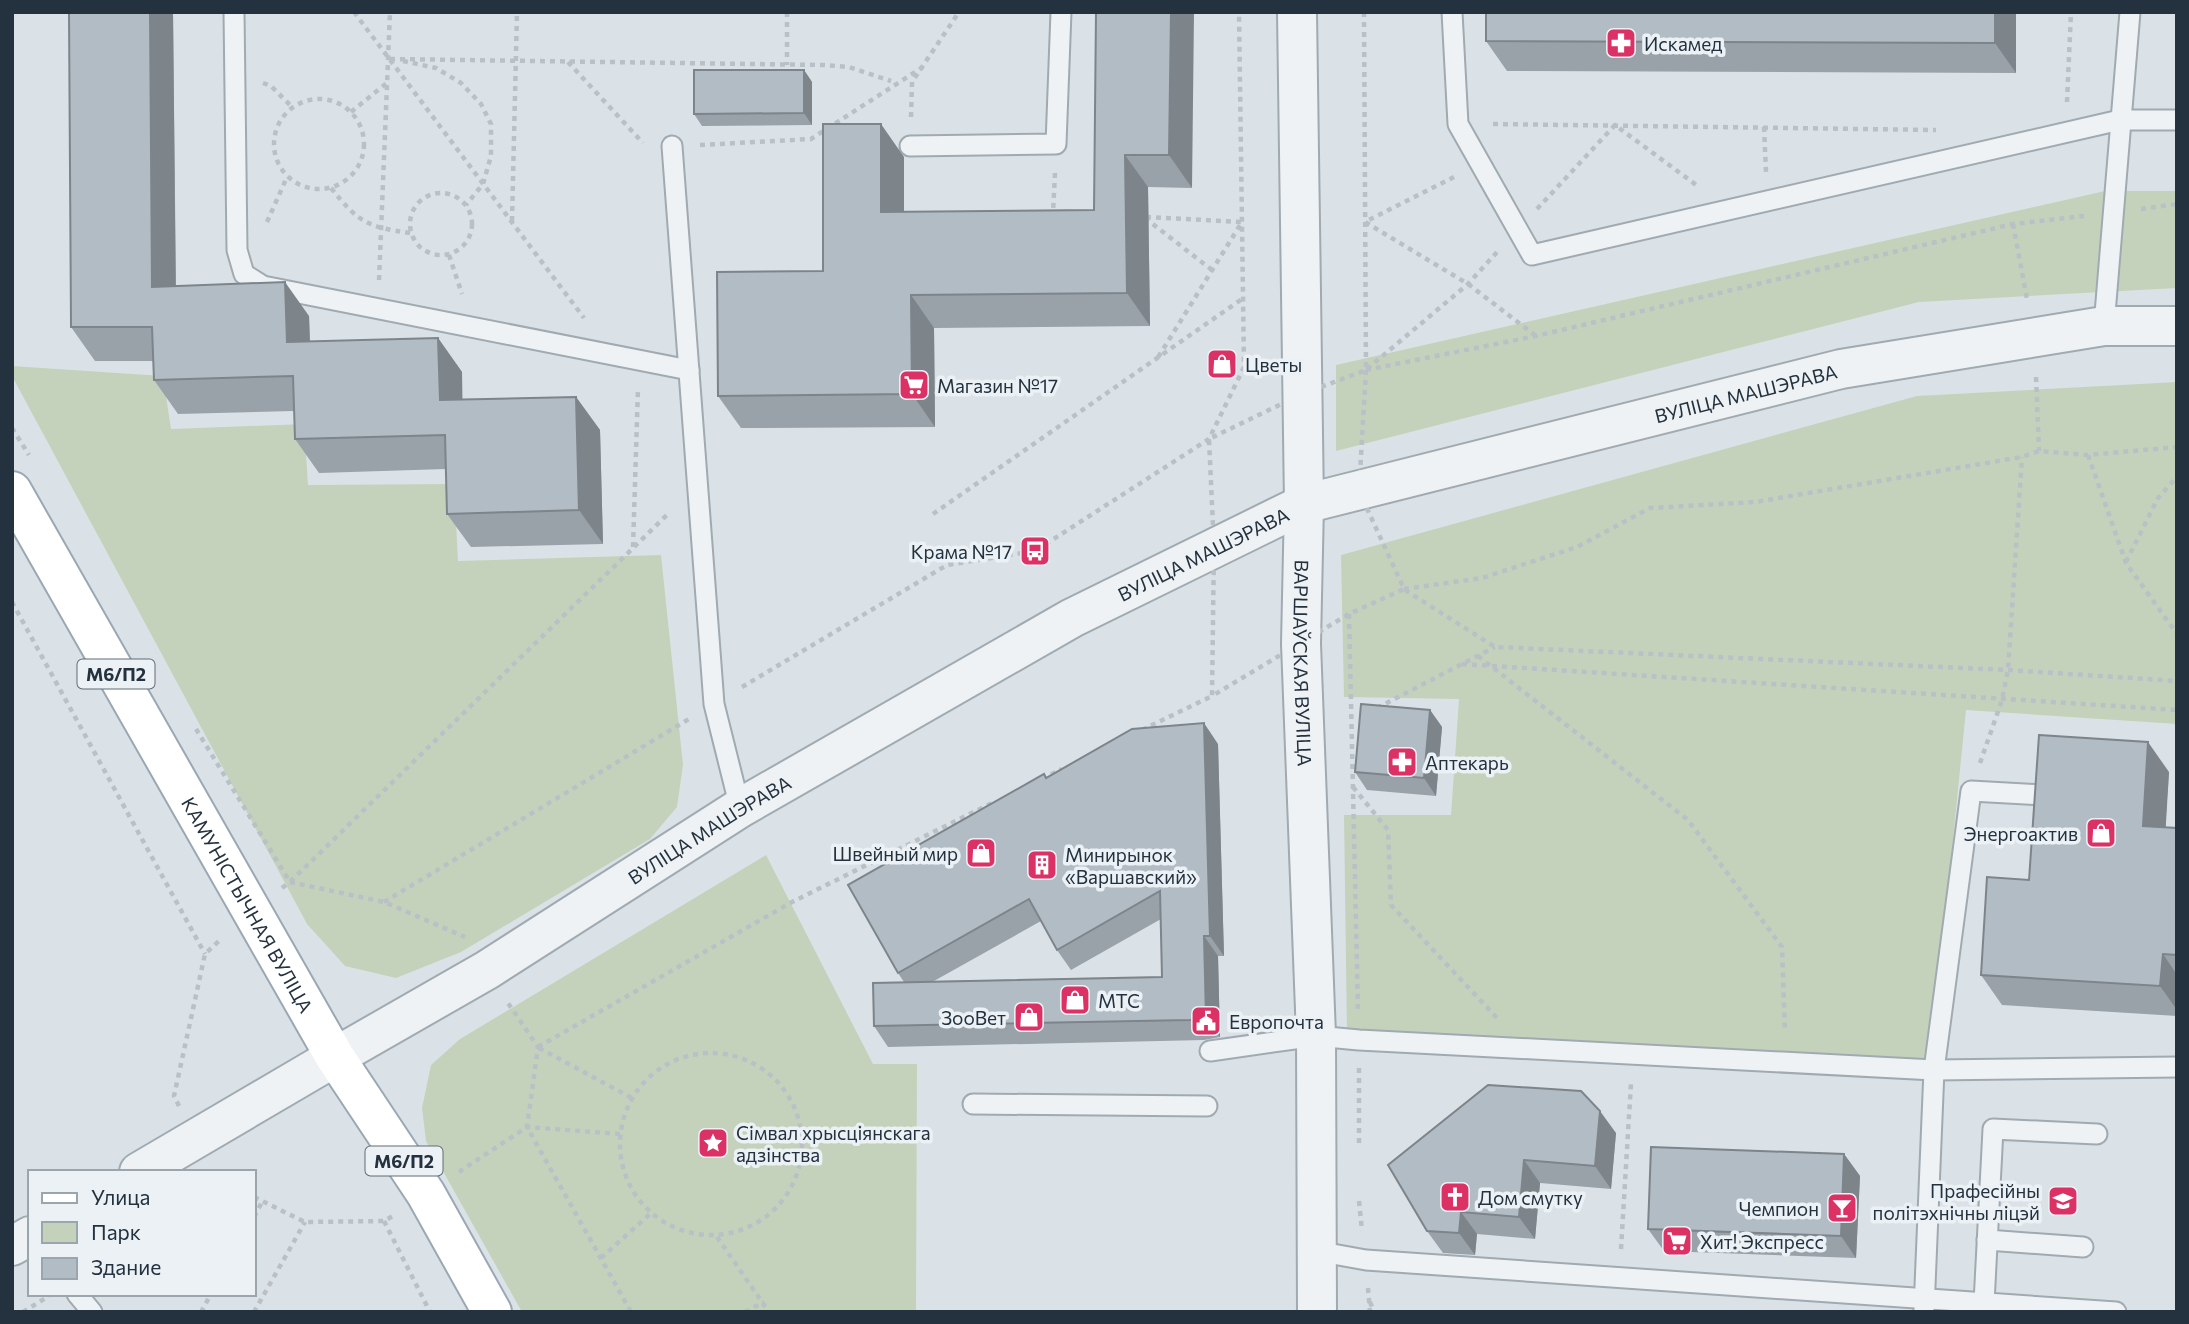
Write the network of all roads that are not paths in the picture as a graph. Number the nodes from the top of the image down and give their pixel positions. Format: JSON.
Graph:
{"nodes":[{"id":1,"x":234,"y":12,"type":"edge"},
{"id":2,"x":1061,"y":12,"type":"edge"},
{"id":3,"x":1297,"y":12,"type":"edge"},
{"id":4,"x":1452,"y":12,"type":"edge"},
{"id":5,"x":2130,"y":12,"type":"edge"},
{"id":6,"x":2120,"y":120,"type":"junction"},
{"id":7,"x":2177,"y":120,"type":"edge"},
{"id":8,"x":672,"y":146,"type":"road end"},
{"id":9,"x":909,"y":146,"type":"road end"},
{"id":10,"x":2104,"y":326,"type":"junction"},
{"id":11,"x":2177,"y":326,"type":"edge"},
{"id":12,"x":689,"y":370,"type":"junction"},
{"id":13,"x":23,"y":477,"type":"edge"},
{"id":14,"x":1304,"y":504,"type":"junction"},
{"id":15,"x":2043,"y":795,"type":"edge"},
{"id":16,"x":740,"y":808,"type":"junction"},
{"id":17,"x":1316,"y":1036,"type":"junction"},
{"id":18,"x":1210,"y":1051,"type":"dead end"},
{"id":19,"x":335,"y":1057,"type":"junction"},
{"id":20,"x":2177,"y":1067,"type":"edge"},
{"id":21,"x":1934,"y":1070,"type":"junction"},
{"id":22,"x":973,"y":1104,"type":"dead end"},
{"id":23,"x":1207,"y":1106,"type":"dead end"},
{"id":24,"x":2097,"y":1134,"type":"dead end"},
{"id":25,"x":142,"y":1170,"type":"edge"},
{"id":26,"x":28,"y":1237,"type":"edge"},
{"id":27,"x":1987,"y":1240,"type":"junction"},
{"id":28,"x":12,"y":1245,"type":"edge"},
{"id":29,"x":2082,"y":1247,"type":"dead end"},
{"id":30,"x":1316,"y":1251,"type":"junction"},
{"id":31,"x":79,"y":1296,"type":"edge"},
{"id":32,"x":1984,"y":1303,"type":"junction"},
{"id":33,"x":1924,"y":1305,"type":"edge"},
{"id":34,"x":92,"y":1312,"type":"edge"},
{"id":35,"x":492,"y":1312,"type":"edge"},
{"id":36,"x":1317,"y":1312,"type":"edge"},
{"id":37,"x":2116,"y":1312,"type":"edge"}],
"edges":[{"from":1,"to":12,"type":"lane"},
{"from":2,"to":9,"type":"lane"},
{"from":3,"to":14,"type":"street","name":"ВАРШАЎСКАЯ ВУЛІЦА"},
{"from":4,"to":6,"type":"lane"},
{"from":5,"to":6,"type":"lane"},
{"from":6,"to":7,"type":"lane"},
{"from":6,"to":10,"type":"lane"},
{"from":8,"to":12,"type":"lane"},
{"from":10,"to":11,"type":"street","name":"ВУЛІЦА МАШЭРАВА"},
{"from":10,"to":14,"type":"street","name":"ВУЛІЦА МАШЭРАВА"},
{"from":12,"to":16,"type":"lane"},
{"from":13,"to":19,"type":"main road","name":"КАМУНІСТЫЧНАЯ ВУЛІЦА","number":"М6/П2"},
{"from":14,"to":16,"type":"street","name":"ВУЛІЦА МАШЭРАВА"},
{"from":14,"to":17,"type":"street","name":"ВАРШАЎСКАЯ ВУЛІЦА"},
{"from":15,"to":21,"type":"lane"},
{"from":16,"to":19,"type":"street","name":"ВУЛІЦА МАШЭРАВА"},
{"from":17,"to":18,"type":"lane"},
{"from":17,"to":21,"type":"lane"},
{"from":17,"to":30,"type":"street","name":"ВАРШАЎСКАЯ ВУЛІЦА"},
{"from":19,"to":25,"type":"street","name":"ВУЛІЦА МАШЭРАВА"},
{"from":19,"to":35,"type":"main road","name":"КАМУНІСТЫЧНАЯ ВУЛІЦА","number":"М6/П2"},
{"from":20,"to":21,"type":"lane"},
{"from":21,"to":33,"type":"lane"},
{"from":22,"to":23,"type":"lane"},
{"from":24,"to":27,"type":"lane"},
{"from":26,"to":28,"type":"street"},
{"from":27,"to":29,"type":"lane"},
{"from":27,"to":32,"type":"lane"},
{"from":30,"to":33,"type":"lane"},
{"from":30,"to":36,"type":"street","name":"ВАРШАЎСКАЯ ВУЛІЦА"},
{"from":31,"to":34,"type":"lane"},
{"from":32,"to":33,"type":"lane"},
{"from":32,"to":37,"type":"lane"}]}
